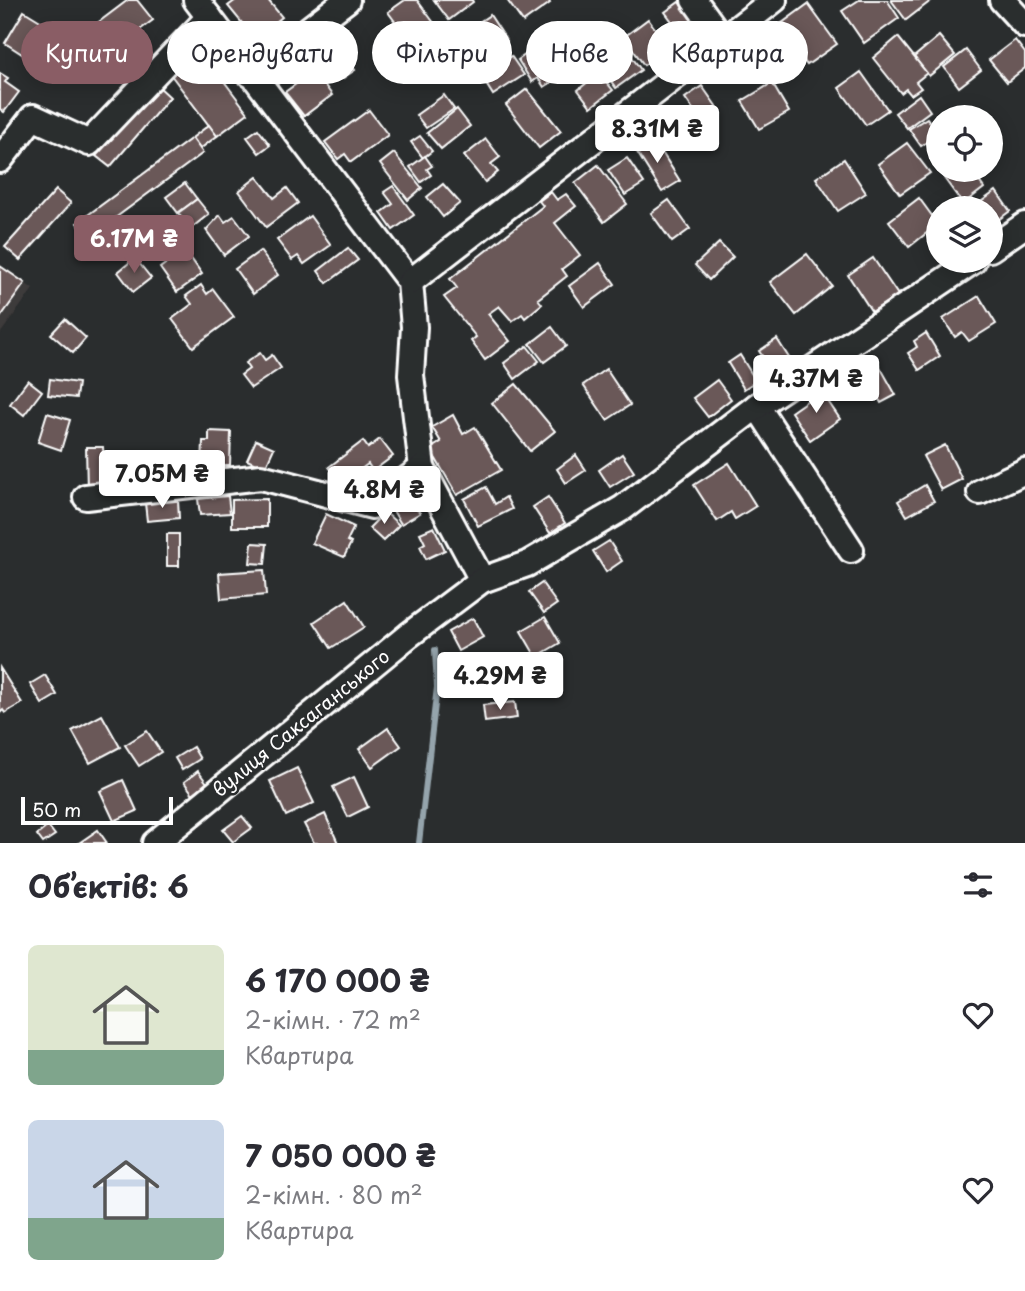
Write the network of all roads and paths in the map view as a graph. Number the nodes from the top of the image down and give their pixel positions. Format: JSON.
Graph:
{"nodes":[{"id":1,"x":347,"y":0,"type":"edge"},
{"id":2,"x":694,"y":0,"type":"edge"},
{"id":3,"x":774,"y":0,"type":"edge"},
{"id":4,"x":1002,"y":0,"type":"edge"},
{"id":5,"x":202,"y":9,"type":"edge"},
{"id":6,"x":319,"y":21,"type":"edge"},
{"id":7,"x":709,"y":21,"type":"edge"},
{"id":8,"x":747,"y":21,"type":"edge"},
{"id":9,"x":1025,"y":25,"type":"edge"},
{"id":10,"x":258,"y":84,"type":"edge"},
{"id":11,"x":666,"y":84,"type":"edge"},
{"id":12,"x":0,"y":160,"type":"edge"},
{"id":13,"x":1025,"y":225,"type":"edge"},
{"id":14,"x":1003,"y":240,"type":"edge"},
{"id":15,"x":954,"y":273,"type":"edge"},
{"id":16,"x":410,"y":282,"type":"junction"},
{"id":17,"x":757,"y":406,"type":"junction"},
{"id":18,"x":422,"y":468,"type":"junction"},
{"id":19,"x":1025,"y":471,"type":"edge"},
{"id":20,"x":980,"y":492,"type":"dead end"},
{"id":21,"x":86,"y":497,"type":"dead end"},
{"id":22,"x":851,"y":550,"type":"dead end"},
{"id":23,"x":482,"y":580,"type":"junction"},
{"id":24,"x":155,"y":843,"type":"edge"}],
"edges":[{"from":1,"to":6,"type":"street"},
{"from":2,"to":7,"type":"street"},
{"from":3,"to":8,"type":"street"},
{"from":4,"to":9,"type":"street"},
{"from":5,"to":12,"type":"street"},
{"from":10,"to":16,"type":"street"},
{"from":11,"to":16,"type":"street"},
{"from":13,"to":14,"type":"street"},
{"from":15,"to":17,"type":"street","name":"вулиця Саксаганського"},
{"from":16,"to":18,"type":"street"},
{"from":17,"to":22,"type":"street"},
{"from":17,"to":23,"type":"street","name":"вулиця Саксаганського"},
{"from":18,"to":21,"type":"street"},
{"from":18,"to":23,"type":"street"},
{"from":19,"to":20,"type":"street"},
{"from":23,"to":24,"type":"street","name":"вулиця Саксаганського"}]}
